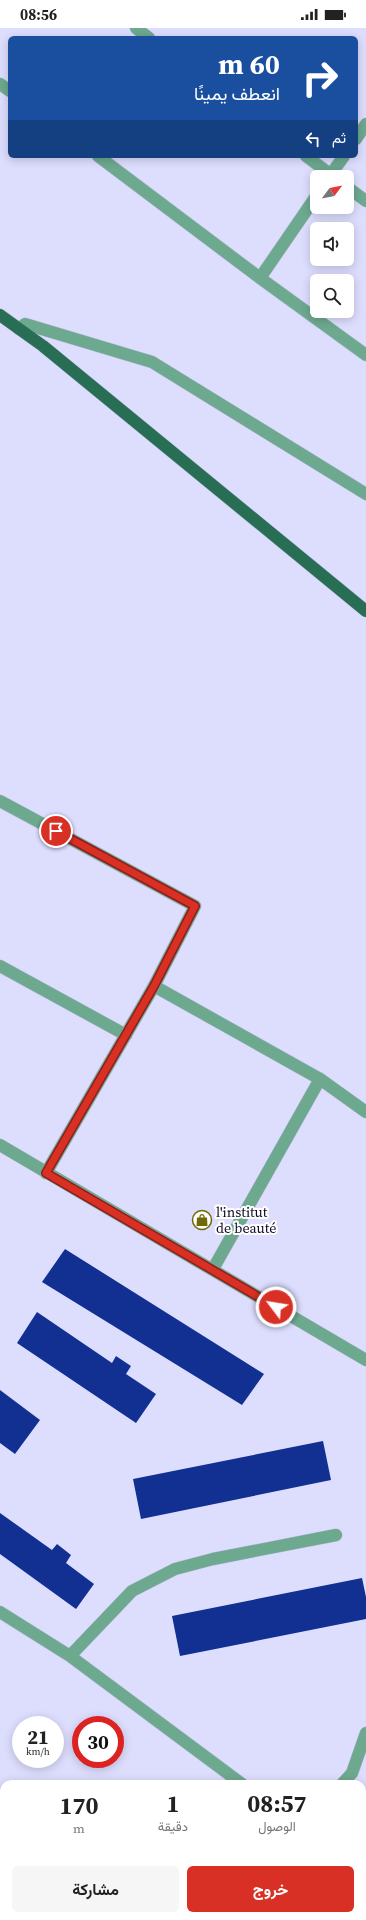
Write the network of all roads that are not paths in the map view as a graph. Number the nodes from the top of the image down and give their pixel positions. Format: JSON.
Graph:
{"nodes":[{"id":1,"x":136,"y":28,"type":"edge"},
{"id":2,"x":146,"y":36,"type":"edge"},
{"id":3,"x":366,"y":124,"type":"edge"},
{"id":4,"x":358,"y":136,"type":"edge"},
{"id":5,"x":101,"y":158,"type":"edge"},
{"id":6,"x":309,"y":158,"type":"edge"},
{"id":7,"x":343,"y":158,"type":"edge"},
{"id":8,"x":324,"y":170,"type":"edge"},
{"id":9,"x":336,"y":170,"type":"edge"},
{"id":10,"x":354,"y":192,"type":"edge"},
{"id":11,"x":366,"y":201,"type":"edge"},
{"id":12,"x":310,"y":205,"type":"edge"},
{"id":13,"x":260,"y":278,"type":"junction"},
{"id":14,"x":0,"y":315,"type":"edge"},
{"id":15,"x":19,"y":329,"type":"junction"},
{"id":16,"x":366,"y":355,"type":"edge"},
{"id":17,"x":366,"y":494,"type":"edge"},
{"id":18,"x":366,"y":611,"type":"edge"},
{"id":19,"x":0,"y":801,"type":"edge"},
{"id":20,"x":0,"y":966,"type":"edge"},
{"id":21,"x":154,"y":986,"type":"junction"},
{"id":22,"x":126,"y":1035,"type":"junction"},
{"id":23,"x":320,"y":1079,"type":"junction"},
{"id":24,"x":366,"y":1112,"type":"edge"},
{"id":25,"x":0,"y":1145,"type":"edge"},
{"id":26,"x":46,"y":1173,"type":"junction"},
{"id":27,"x":213,"y":1269,"type":"junction"},
{"id":28,"x":366,"y":1360,"type":"edge"},
{"id":29,"x":336,"y":1535,"type":"dead end"},
{"id":30,"x":0,"y":1612,"type":"edge"},
{"id":31,"x":70,"y":1656,"type":"junction"},
{"id":32,"x":366,"y":1733,"type":"edge"},
{"id":33,"x":237,"y":1780,"type":"edge"},
{"id":34,"x":346,"y":1780,"type":"edge"}],
"edges":[{"from":1,"to":2,"type":"street"},
{"from":3,"to":4,"type":"street"},
{"from":5,"to":13,"type":"street"},
{"from":6,"to":8,"type":"street"},
{"from":7,"to":9,"type":"street"},
{"from":10,"to":11,"type":"street"},
{"from":12,"to":13,"type":"street"},
{"from":13,"to":16,"type":"street"},
{"from":14,"to":15,"type":"main road"},
{"from":15,"to":17,"type":"street"},
{"from":15,"to":18,"type":"main road"},
{"from":19,"to":21,"type":"street"},
{"from":20,"to":22,"type":"street"},
{"from":21,"to":22,"type":"street"},
{"from":21,"to":23,"type":"street"},
{"from":22,"to":26,"type":"street"},
{"from":23,"to":24,"type":"street"},
{"from":23,"to":27,"type":"street"},
{"from":25,"to":26,"type":"street"},
{"from":26,"to":27,"type":"street"},
{"from":27,"to":28,"type":"street"},
{"from":29,"to":31,"type":"street"},
{"from":30,"to":31,"type":"street"},
{"from":31,"to":33,"type":"street"},
{"from":32,"to":34,"type":"street"}]}
